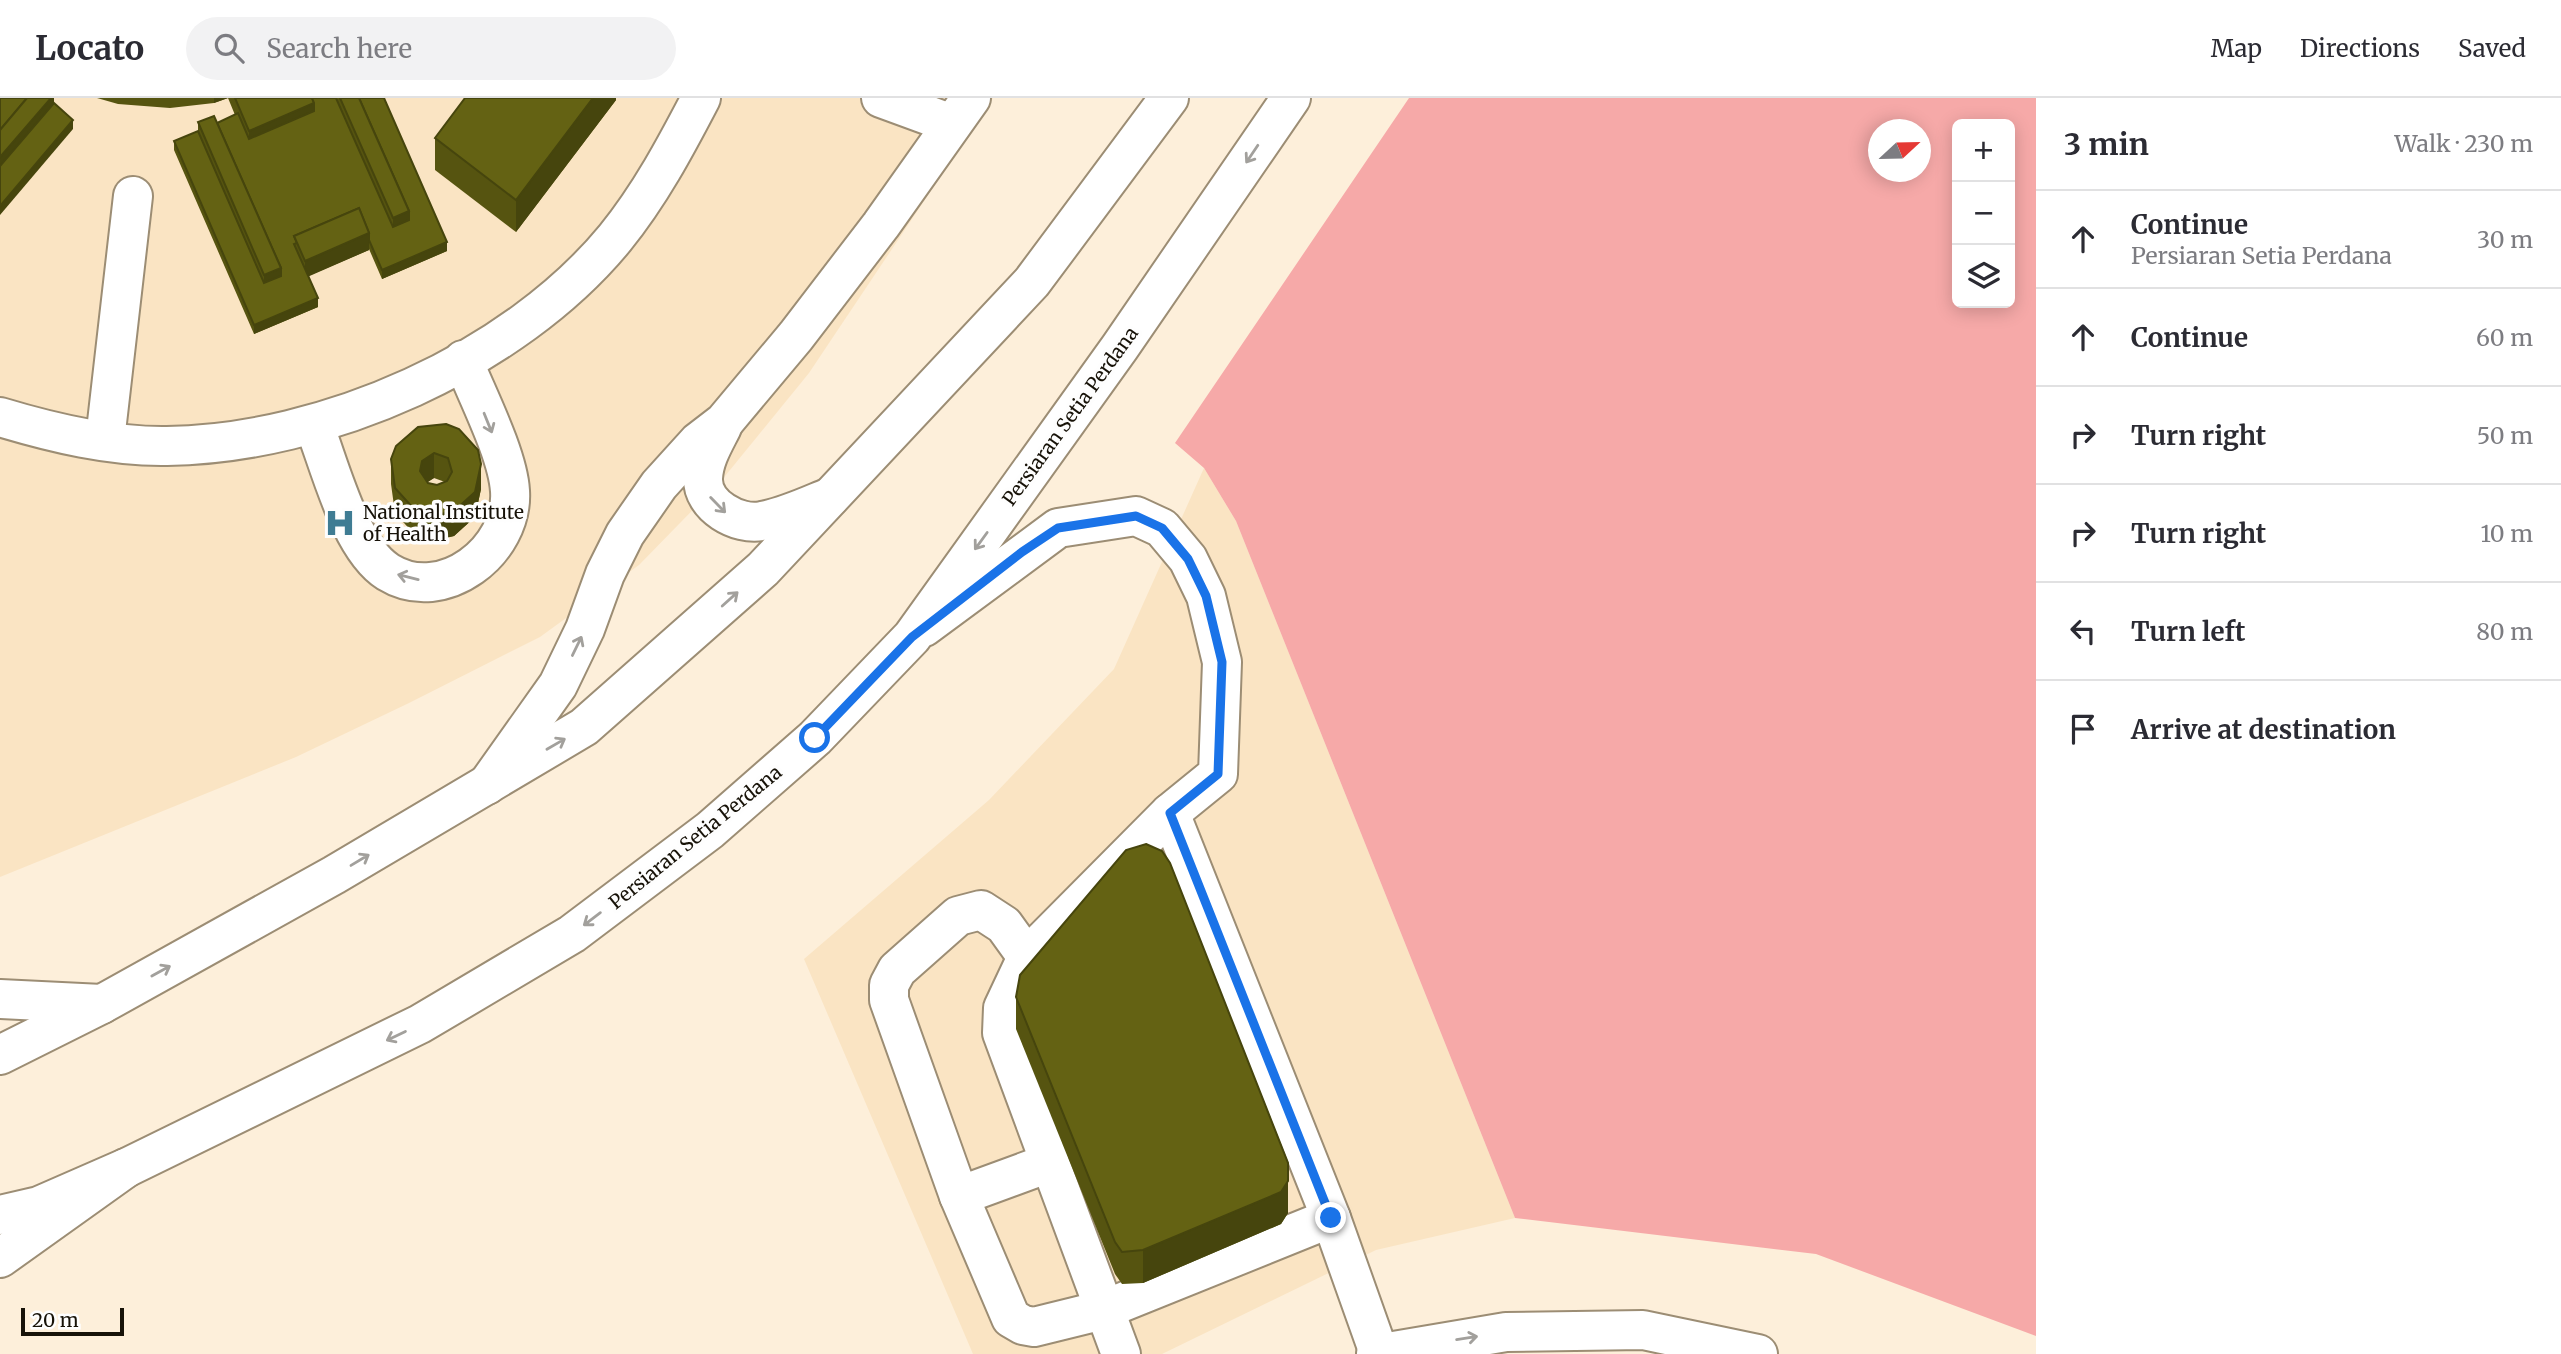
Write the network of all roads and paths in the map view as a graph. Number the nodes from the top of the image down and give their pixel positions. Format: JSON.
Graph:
{"nodes":[{"id":1,"x":701,"y":98,"type":"edge"},
{"id":2,"x":881,"y":98,"type":"edge"},
{"id":3,"x":1169,"y":98,"type":"edge"},
{"id":4,"x":1291,"y":98,"type":"edge"},
{"id":5,"x":962,"y":111,"type":"edge"},
{"id":6,"x":133,"y":196,"type":"dead end"},
{"id":7,"x":463,"y":360,"type":"junction"},
{"id":8,"x":0,"y":417,"type":"edge"},
{"id":9,"x":724,"y":422,"type":"junction"},
{"id":10,"x":314,"y":425,"type":"junction"},
{"id":11,"x":105,"y":440,"type":"junction"},
{"id":12,"x":830,"y":497,"type":"junction"},
{"id":13,"x":912,"y":637,"type":"junction"},
{"id":14,"x":487,"y":785,"type":"junction"},
{"id":15,"x":1170,"y":813,"type":"junction"},
{"id":16,"x":1027,"y":957,"type":"junction"},
{"id":17,"x":0,"y":999,"type":"edge"},
{"id":18,"x":102,"y":1004,"type":"junction"},
{"id":19,"x":0,"y":1055,"type":"edge"},
{"id":20,"x":1049,"y":1163,"type":"junction"},
{"id":21,"x":126,"y":1168,"type":"junction"},
{"id":22,"x":959,"y":1196,"type":"junction"},
{"id":23,"x":0,"y":1215,"type":"edge"},
{"id":24,"x":1331,"y":1218,"type":"junction"},
{"id":25,"x":0,"y":1258,"type":"edge"},
{"id":26,"x":1103,"y":1310,"type":"junction"},
{"id":27,"x":1378,"y":1353,"type":"edge"},
{"id":28,"x":1121,"y":1354,"type":"edge"},
{"id":29,"x":1758,"y":1354,"type":"edge"}],
"edges":[{"from":1,"to":7,"type":"main road"},
{"from":2,"to":5,"type":"main road"},
{"from":3,"to":12,"type":"main road"},
{"from":4,"to":13,"type":"main road","name":"Persiaran Setia Perdana","one_way":true},
{"from":5,"to":9,"type":"main road"},
{"from":6,"to":11,"type":"main road"},
{"from":7,"to":10,"type":"main road"},
{"from":7,"to":10,"type":"main road","one_way":true},
{"from":8,"to":11,"type":"main road"},
{"from":9,"to":12,"type":"main road","one_way":true},
{"from":14,"to":9,"type":"main road","one_way":true},
{"from":10,"to":11,"type":"main road"},
{"from":14,"to":12,"type":"main road","one_way":true},
{"from":13,"to":15,"type":"main road"},
{"from":13,"to":21,"type":"main road","name":"Persiaran Setia Perdana","one_way":true},
{"from":18,"to":14,"type":"main road","one_way":true},
{"from":15,"to":16,"type":"main road"},
{"from":15,"to":24,"type":"main road"},
{"from":16,"to":20,"type":"main road"},
{"from":16,"to":22,"type":"main road"},
{"from":17,"to":18,"type":"main road"},
{"from":18,"to":19,"type":"main road"},
{"from":20,"to":22,"type":"main road"},
{"from":20,"to":26,"type":"main road"},
{"from":21,"to":23,"type":"main road"},
{"from":21,"to":25,"type":"main road"},
{"from":22,"to":26,"type":"main road"},
{"from":24,"to":26,"type":"main road"},
{"from":24,"to":27,"type":"main road"},
{"from":26,"to":28,"type":"main road"},
{"from":27,"to":29,"type":"main road","one_way":true}]}
